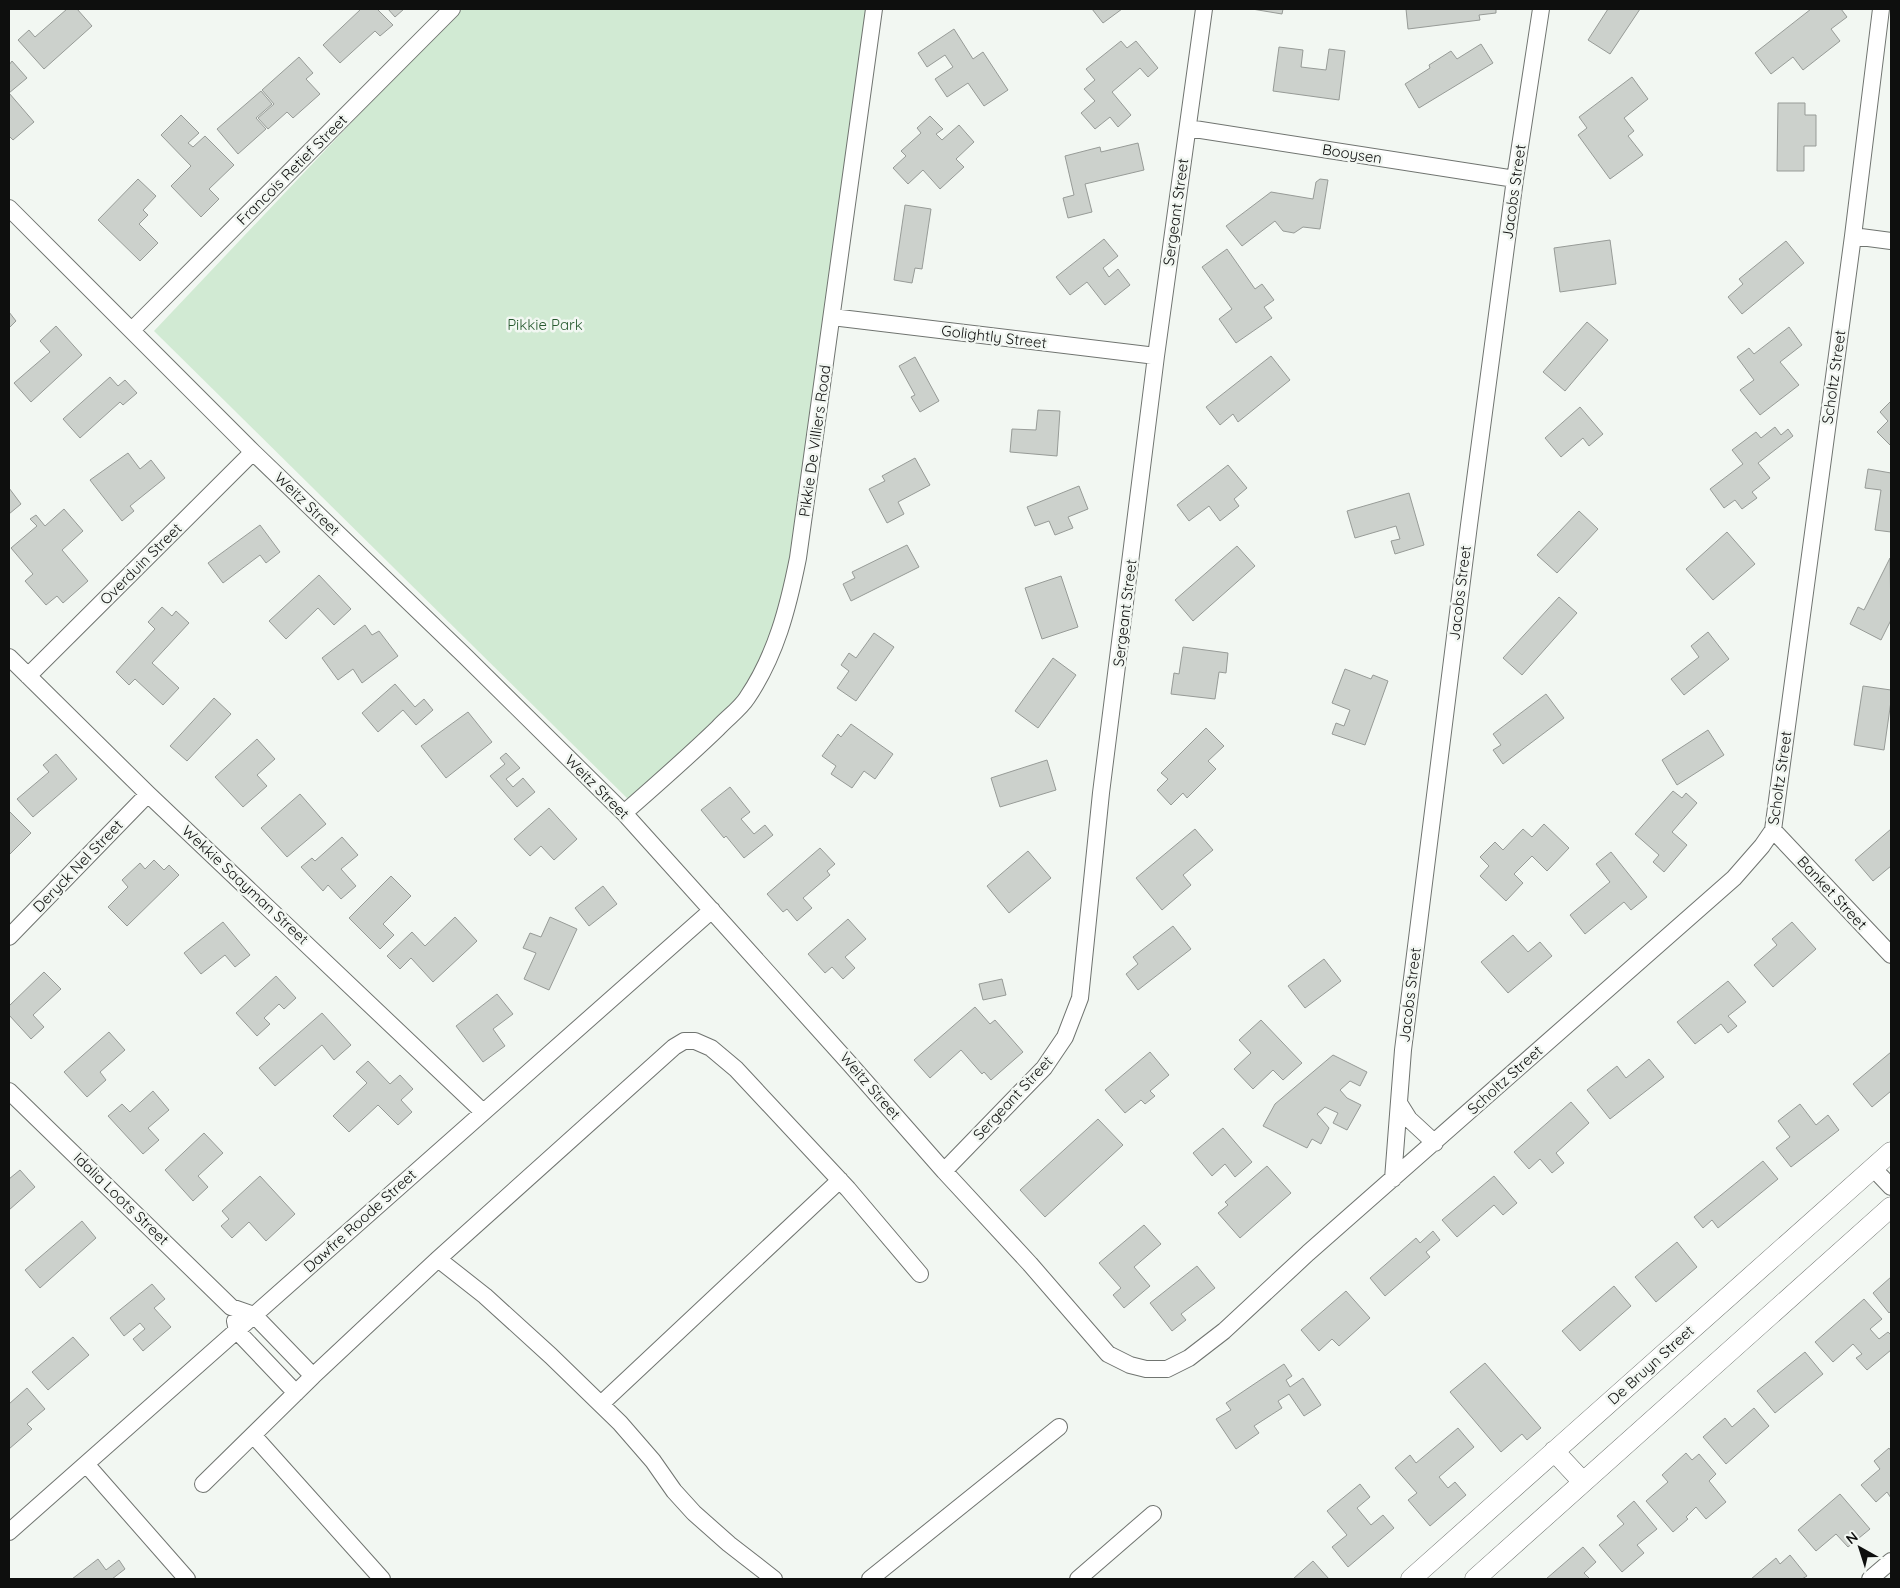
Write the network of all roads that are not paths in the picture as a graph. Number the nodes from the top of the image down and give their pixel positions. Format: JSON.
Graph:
{"nodes":[{"id":1,"x":452,"y":9,"type":"edge"},
{"id":2,"x":874,"y":9,"type":"edge"},
{"id":3,"x":1204,"y":9,"type":"edge"},
{"id":4,"x":1541,"y":9,"type":"edge"},
{"id":5,"x":1881,"y":9,"type":"edge"},
{"id":6,"x":1188,"y":128,"type":"junction"},
{"id":7,"x":1515,"y":179,"type":"junction"},
{"id":8,"x":9,"y":208,"type":"edge"},
{"id":9,"x":1853,"y":236,"type":"junction"},
{"id":10,"x":1891,"y":241,"type":"edge"},
{"id":11,"x":832,"y":317,"type":"junction"},
{"id":12,"x":132,"y":330,"type":"junction"},
{"id":13,"x":1156,"y":356,"type":"junction"},
{"id":14,"x":253,"y":452,"type":"junction"},
{"id":15,"x":9,"y":657,"type":"edge"},
{"id":16,"x":28,"y":676,"type":"junction"},
{"id":17,"x":148,"y":794,"type":"junction"},
{"id":18,"x":624,"y":813,"type":"junction"},
{"id":19,"x":1773,"y":830,"type":"junction"},
{"id":20,"x":712,"y":910,"type":"junction"},
{"id":21,"x":9,"y":937,"type":"edge"},
{"id":22,"x":1891,"y":956,"type":"edge"},
{"id":23,"x":9,"y":1092,"type":"edge"},
{"id":24,"x":1399,"y":1103,"type":"junction"},
{"id":25,"x":482,"y":1112,"type":"junction"},
{"id":26,"x":1435,"y":1143,"type":"junction"},
{"id":27,"x":1891,"y":1152,"type":"edge"},
{"id":28,"x":1873,"y":1168,"type":"junction"},
{"id":29,"x":944,"y":1171,"type":"junction"},
{"id":30,"x":840,"y":1180,"type":"junction"},
{"id":31,"x":1393,"y":1180,"type":"junction"},
{"id":32,"x":1891,"y":1187,"type":"edge"},
{"id":33,"x":1891,"y":1207,"type":"edge"},
{"id":34,"x":438,"y":1260,"type":"junction"},
{"id":35,"x":920,"y":1274,"type":"dead end"},
{"id":36,"x":232,"y":1307,"type":"junction"},
{"id":37,"x":254,"y":1315,"type":"junction"},
{"id":38,"x":237,"y":1331,"type":"junction"},
{"id":39,"x":1167,"y":1369,"type":"joint"},
{"id":40,"x":312,"y":1376,"type":"junction"},
{"id":41,"x":296,"y":1393,"type":"junction"},
{"id":42,"x":601,"y":1404,"type":"junction"},
{"id":43,"x":1059,"y":1427,"type":"dead end"},
{"id":44,"x":253,"y":1435,"type":"junction"},
{"id":45,"x":1554,"y":1451,"type":"junction"},
{"id":46,"x":86,"y":1464,"type":"junction"},
{"id":47,"x":1583,"y":1482,"type":"junction"},
{"id":48,"x":203,"y":1484,"type":"dead end"},
{"id":49,"x":1153,"y":1514,"type":"dead end"},
{"id":50,"x":9,"y":1532,"type":"edge"},
{"id":51,"x":1891,"y":1560,"type":"edge"},
{"id":52,"x":187,"y":1579,"type":"edge"},
{"id":53,"x":382,"y":1579,"type":"edge"},
{"id":54,"x":774,"y":1579,"type":"edge"},
{"id":55,"x":870,"y":1579,"type":"edge"},
{"id":56,"x":1078,"y":1579,"type":"edge"},
{"id":57,"x":1411,"y":1579,"type":"edge"},
{"id":58,"x":1475,"y":1579,"type":"edge"},
{"id":59,"x":1870,"y":1579,"type":"edge"}],
"edges":[{"from":1,"to":12,"type":"street","name":"Francois Retief Street"},
{"from":2,"to":11,"type":"street","name":"Pikkie De Villiers Road"},
{"from":3,"to":6,"type":"street","name":"Sergeant Street"},
{"from":4,"to":7,"type":"street","name":"Jacobs Street"},
{"from":5,"to":9,"type":"street","name":"Scholtz Street"},
{"from":6,"to":7,"type":"street","name":"Booysen"},
{"from":6,"to":13,"type":"street","name":"Sergeant Street"},
{"from":7,"to":24,"type":"street","name":"Jacobs Street"},
{"from":8,"to":12,"type":"street","name":"Weitz Street"},
{"from":9,"to":10,"type":"street"},
{"from":9,"to":19,"type":"street","name":"Scholtz Street"},
{"from":11,"to":13,"type":"street","name":"Golightly Street"},
{"from":11,"to":18,"type":"street","name":"Pikkie De Villiers Road"},
{"from":12,"to":14,"type":"street","name":"Weitz Street"},
{"from":13,"to":29,"type":"street","name":"Sergeant Street"},
{"from":14,"to":16,"type":"street","name":"Overduin Street"},
{"from":14,"to":18,"type":"street","name":"Weitz Street"},
{"from":15,"to":16,"type":"street","name":"Wekkie Saayman Street"},
{"from":16,"to":17,"type":"street","name":"Wekkie Saayman Street"},
{"from":17,"to":21,"type":"street","name":"Deryck Nel Street"},
{"from":17,"to":25,"type":"street","name":"Wekkie Saayman Street"},
{"from":18,"to":20,"type":"street","name":"Weitz Street"},
{"from":19,"to":22,"type":"street","name":"Banket Street"},
{"from":19,"to":26,"type":"street","name":"Scholtz Street"},
{"from":20,"to":25,"type":"street","name":"Dawfre Roode Street"},
{"from":20,"to":29,"type":"street","name":"Weitz Street"},
{"from":23,"to":36,"type":"street","name":"Idalia Loots Street"},
{"from":24,"to":26,"type":"street"},
{"from":24,"to":31,"type":"street","name":"Jacobs Street"},
{"from":25,"to":37,"type":"street","name":"Dawfre Roode Street"},
{"from":26,"to":31,"type":"street","name":"Scholtz Street"},
{"from":27,"to":28,"type":"street","name":"De Bruyn Street"},
{"from":28,"to":32,"type":"street"},
{"from":28,"to":45,"type":"street","name":"De Bruyn Street"},
{"from":29,"to":39,"type":"street","name":"Weitz Street"},
{"from":30,"to":34,"type":"street"},
{"from":30,"to":35,"type":"street"},
{"from":30,"to":42,"type":"street"},
{"from":31,"to":39,"type":"street","name":"Scholtz Street"},
{"from":33,"to":47,"type":"street"},
{"from":34,"to":40,"type":"street"},
{"from":34,"to":42,"type":"street"},
{"from":36,"to":37,"type":"street","name":"Idalia Loots Street"},
{"from":36,"to":38,"type":"street"},
{"from":37,"to":38,"type":"street","name":"Dawfre Roode Street"},
{"from":37,"to":40,"type":"street"},
{"from":38,"to":41,"type":"street"},
{"from":38,"to":46,"type":"street","name":"Dawfre Roode Street"},
{"from":40,"to":41,"type":"street"},
{"from":41,"to":44,"type":"street"},
{"from":42,"to":54,"type":"street"},
{"from":43,"to":55,"type":"street"},
{"from":44,"to":48,"type":"street"},
{"from":44,"to":53,"type":"street"},
{"from":45,"to":47,"type":"street"},
{"from":45,"to":57,"type":"street","name":"De Bruyn Street"},
{"from":46,"to":50,"type":"street","name":"Dawfre Roode Street"},
{"from":46,"to":52,"type":"street"},
{"from":47,"to":58,"type":"street"},
{"from":49,"to":56,"type":"street"},
{"from":51,"to":59,"type":"street"}]}
